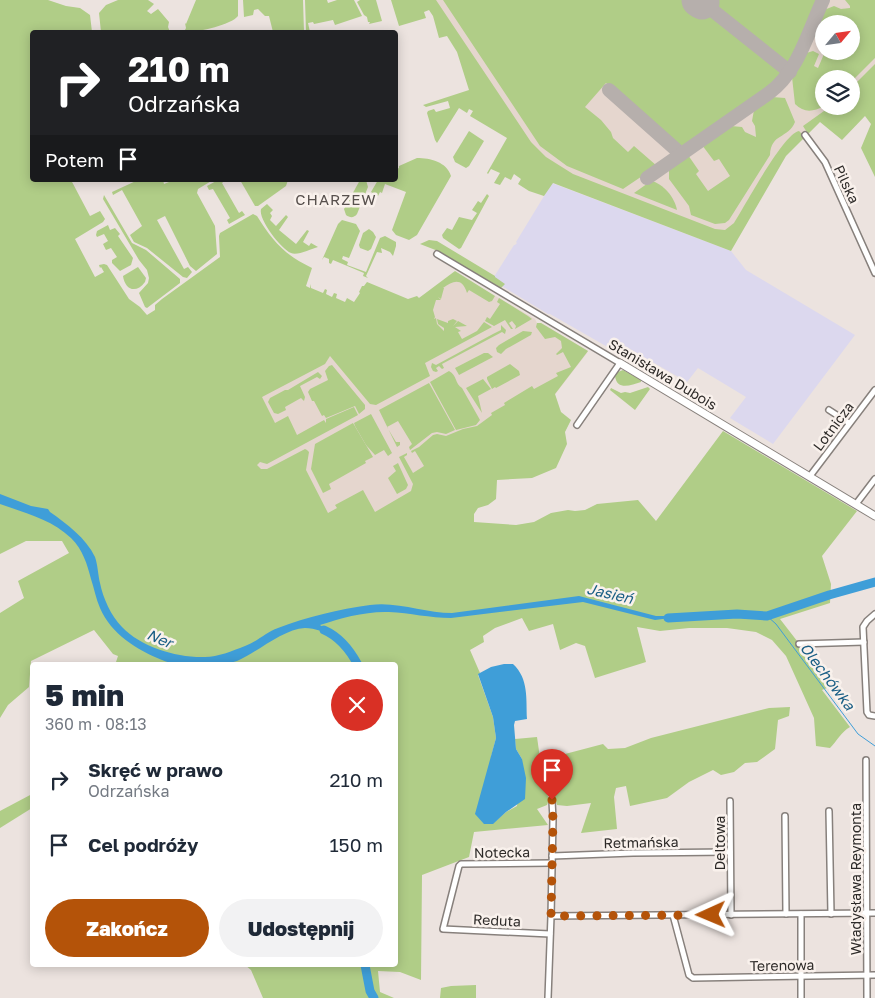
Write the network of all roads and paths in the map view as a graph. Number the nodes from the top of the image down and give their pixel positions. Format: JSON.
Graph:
{"nodes":[{"id":1,"x":806,"y":134,"type":"dead end"},
{"id":2,"x":437,"y":254,"type":"dead end"},
{"id":3,"x":875,"y":273,"type":"edge"},
{"id":4,"x":620,"y":364,"type":"junction"},
{"id":5,"x":875,"y":390,"type":"edge"},
{"id":6,"x":829,"y":410,"type":"dead end"},
{"id":7,"x":850,"y":423,"type":"junction"},
{"id":8,"x":577,"y":425,"type":"dead end"},
{"id":9,"x":810,"y":476,"type":"junction"},
{"id":10,"x":875,"y":479,"type":"edge"},
{"id":11,"x":856,"y":504,"type":"junction"},
{"id":12,"x":875,"y":516,"type":"edge"},
{"id":13,"x":875,"y":614,"type":"edge"},
{"id":14,"x":864,"y":642,"type":"junction"},
{"id":15,"x":799,"y":644,"type":"dead end"},
{"id":16,"x":875,"y":716,"type":"edge"},
{"id":17,"x":866,"y":760,"type":"dead end"},
{"id":18,"x":552,"y":800,"type":"dead end"},
{"id":19,"x":730,"y":801,"type":"dead end"},
{"id":20,"x":829,"y":811,"type":"dead end"},
{"id":21,"x":785,"y":816,"type":"dead end"},
{"id":22,"x":730,"y":852,"type":"junction"},
{"id":23,"x":552,"y":856,"type":"junction"},
{"id":24,"x":552,"y":863,"type":"junction"},
{"id":25,"x":867,"y":913,"type":"junction"},
{"id":26,"x":875,"y":913,"type":"edge"},
{"id":27,"x":730,"y":914,"type":"junction"},
{"id":28,"x":786,"y":914,"type":"junction"},
{"id":29,"x":801,"y":914,"type":"junction"},
{"id":30,"x":831,"y":914,"type":"junction"},
{"id":31,"x":673,"y":915,"type":"junction"},
{"id":32,"x":551,"y":916,"type":"junction"},
{"id":33,"x":443,"y":929,"type":"joint"},
{"id":34,"x":550,"y":934,"type":"junction"},
{"id":35,"x":875,"y":975,"type":"edge"},
{"id":36,"x":801,"y":976,"type":"junction"},
{"id":37,"x":867,"y":976,"type":"junction"},
{"id":38,"x":548,"y":998,"type":"edge"},
{"id":39,"x":801,"y":998,"type":"edge"},
{"id":40,"x":867,"y":998,"type":"edge"}],
"edges":[{"from":1,"to":3,"type":"street","name":"Pilska"},
{"from":2,"to":4,"type":"street","name":"Stanisława Dubois"},
{"from":4,"to":8,"type":"street"},
{"from":4,"to":9,"type":"street","name":"Stanisława Dubois"},
{"from":5,"to":7,"type":"street","name":"Lotnicza"},
{"from":6,"to":7,"type":"street"},
{"from":7,"to":9,"type":"street","name":"Lotnicza"},
{"from":9,"to":11,"type":"street","name":"Stanisława Dubois"},
{"from":10,"to":11,"type":"street"},
{"from":11,"to":12,"type":"street","name":"Stanisława Dubois"},
{"from":13,"to":14,"type":"street"},
{"from":14,"to":15,"type":"street"},
{"from":14,"to":16,"type":"street"},
{"from":17,"to":25,"type":"street","name":"Władysława Reymonta"},
{"from":18,"to":23,"type":"street"},
{"from":19,"to":22,"type":"street","name":"Deltowa"},
{"from":20,"to":30,"type":"street"},
{"from":21,"to":28,"type":"street"},
{"from":22,"to":23,"type":"street","name":"Retmańska"},
{"from":22,"to":27,"type":"street","name":"Deltowa"},
{"from":23,"to":24,"type":"street"},
{"from":24,"to":32,"type":"street"},
{"from":24,"to":33,"type":"street","name":"Notecka"},
{"from":25,"to":26,"type":"street"},
{"from":25,"to":30,"type":"street"},
{"from":25,"to":37,"type":"street","name":"Władysława Reymonta"},
{"from":27,"to":28,"type":"street"},
{"from":27,"to":31,"type":"street"},
{"from":28,"to":29,"type":"street"},
{"from":29,"to":30,"type":"street"},
{"from":29,"to":36,"type":"street"},
{"from":31,"to":32,"type":"street"},
{"from":31,"to":36,"type":"street","name":"Terenowa"},
{"from":32,"to":34,"type":"street"},
{"from":33,"to":34,"type":"street","name":"Reduta"},
{"from":34,"to":38,"type":"street"},
{"from":35,"to":37,"type":"street","name":"Terenowa"},
{"from":36,"to":37,"type":"street","name":"Terenowa"},
{"from":36,"to":39,"type":"street"},
{"from":37,"to":40,"type":"street","name":"Władysława Reymonta"}]}
